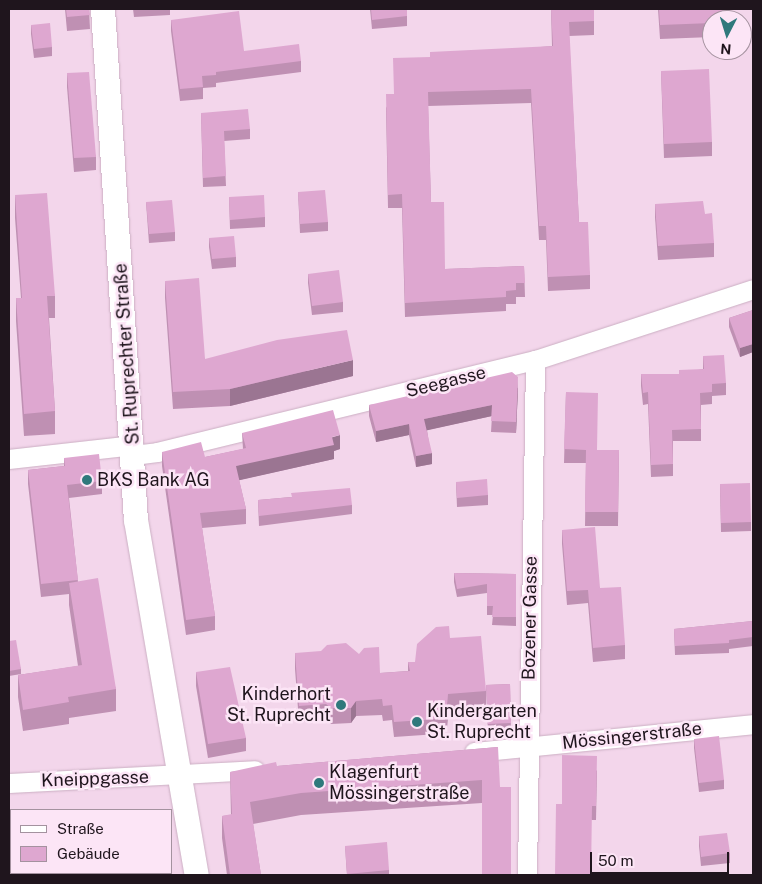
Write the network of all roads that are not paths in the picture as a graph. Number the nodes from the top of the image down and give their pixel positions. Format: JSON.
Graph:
{"nodes":[{"id":1,"x":103,"y":9,"type":"edge"},
{"id":2,"x":753,"y":289,"type":"edge"},
{"id":3,"x":535,"y":360,"type":"junction"},
{"id":4,"x":133,"y":450,"type":"junction"},
{"id":5,"x":9,"y":459,"type":"edge"},
{"id":6,"x":753,"y":724,"type":"edge"},
{"id":7,"x":528,"y":747,"type":"junction"},
{"id":8,"x":451,"y":754,"type":"edge"},
{"id":9,"x":270,"y":769,"type":"edge"},
{"id":10,"x":181,"y":776,"type":"junction"},
{"id":11,"x":9,"y":783,"type":"edge"},
{"id":12,"x":197,"y":875,"type":"edge"},
{"id":13,"x":527,"y":875,"type":"edge"}],
"edges":[{"from":1,"to":4,"type":"street","name":"St. Ruprechter Straße"},
{"from":2,"to":3,"type":"street","name":"Seegasse"},
{"from":3,"to":4,"type":"street","name":"Seegasse"},
{"from":3,"to":7,"type":"street","name":"Bozener Gasse"},
{"from":4,"to":5,"type":"street","name":"Seegasse"},
{"from":4,"to":10,"type":"street","name":"St. Ruprechter Straße"},
{"from":6,"to":7,"type":"street","name":"Mössingerstraße"},
{"from":7,"to":8,"type":"street","name":"Mössingerstraße"},
{"from":7,"to":13,"type":"street","name":"Bozener Gasse"},
{"from":9,"to":10,"type":"street"},
{"from":10,"to":11,"type":"street","name":"Kneippgasse"},
{"from":10,"to":12,"type":"street","name":"St. Ruprechter Straße"}]}
